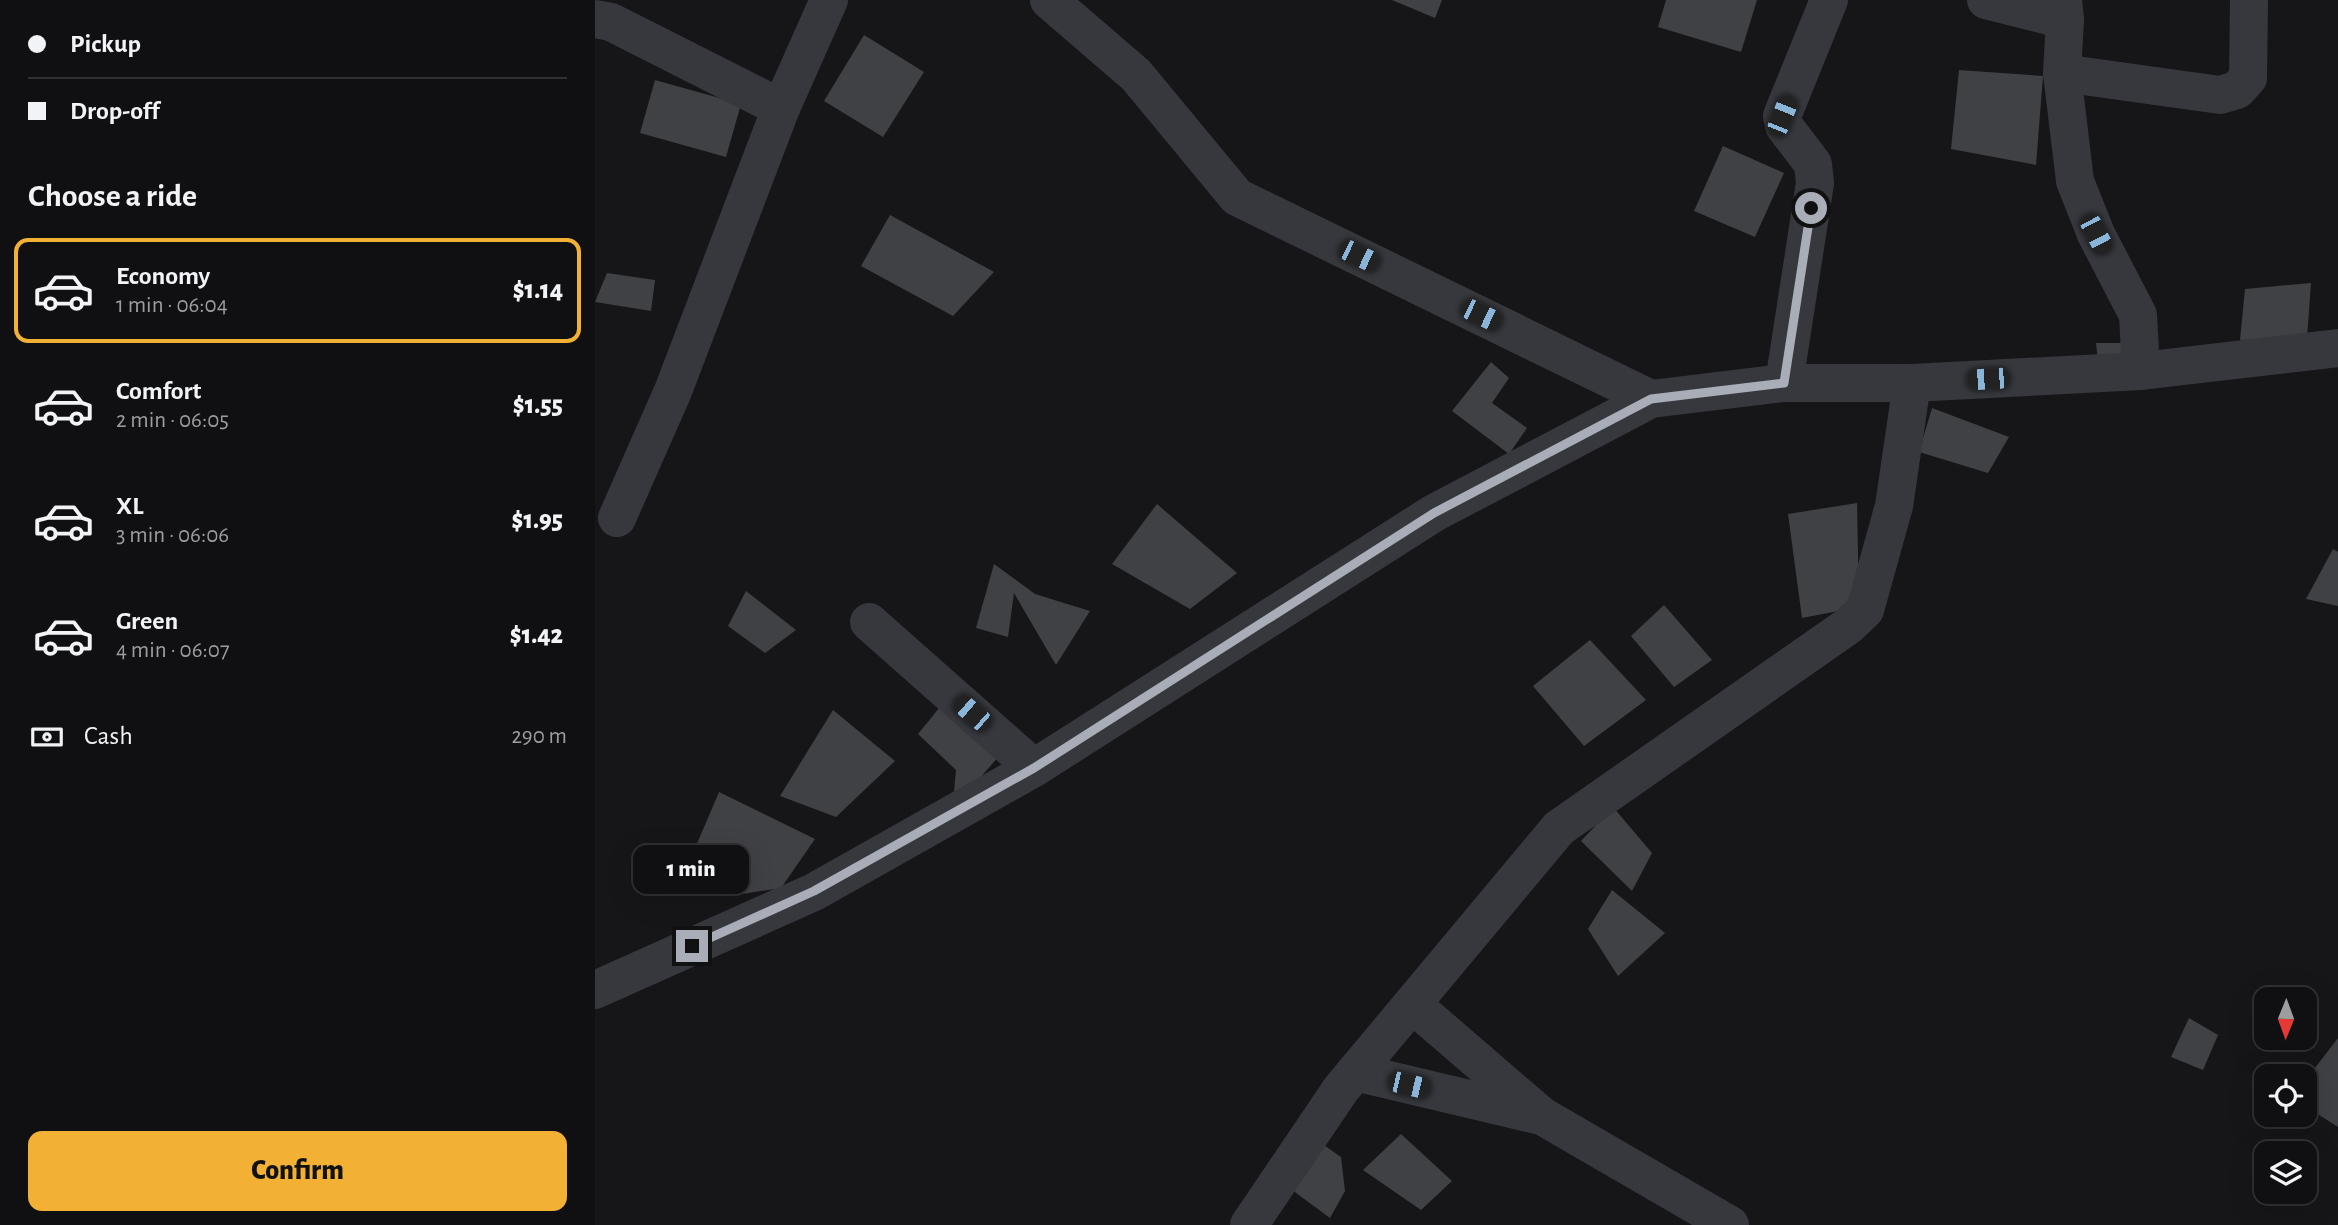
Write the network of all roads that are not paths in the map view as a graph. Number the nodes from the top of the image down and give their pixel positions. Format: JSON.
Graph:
{"nodes":[{"id":1,"x":829,"y":0,"type":"edge"},
{"id":2,"x":1049,"y":0,"type":"edge"},
{"id":3,"x":1829,"y":0,"type":"edge"},
{"id":4,"x":1986,"y":0,"type":"edge"},
{"id":5,"x":2249,"y":0,"type":"edge"},
{"id":6,"x":2064,"y":10,"type":"edge"},
{"id":7,"x":595,"y":19,"type":"edge"},
{"id":8,"x":2062,"y":73,"type":"junction"},
{"id":9,"x":781,"y":108,"type":"junction"},
{"id":10,"x":2338,"y":348,"type":"edge"},
{"id":11,"x":2141,"y":370,"type":"junction"},
{"id":12,"x":1784,"y":383,"type":"junction"},
{"id":13,"x":1912,"y":383,"type":"junction"},
{"id":14,"x":1651,"y":399,"type":"junction"},
{"id":15,"x":617,"y":518,"type":"dead end"},
{"id":16,"x":869,"y":622,"type":"dead end"},
{"id":17,"x":1034,"y":768,"type":"junction"},
{"id":18,"x":595,"y":990,"type":"edge"},
{"id":19,"x":1412,"y":1004,"type":"junction"},
{"id":20,"x":1355,"y":1072,"type":"junction"},
{"id":21,"x":1542,"y":1116,"type":"junction"},
{"id":22,"x":1249,"y":1225,"type":"edge"},
{"id":23,"x":1730,"y":1225,"type":"edge"}],
"edges":[{"from":1,"to":9,"type":"street"},
{"from":2,"to":14,"type":"street"},
{"from":3,"to":12,"type":"street"},
{"from":4,"to":6,"type":"street"},
{"from":5,"to":8,"type":"street"},
{"from":6,"to":8,"type":"street"},
{"from":7,"to":9,"type":"street"},
{"from":8,"to":11,"type":"street"},
{"from":9,"to":15,"type":"street"},
{"from":10,"to":11,"type":"street"},
{"from":11,"to":13,"type":"street"},
{"from":12,"to":13,"type":"street"},
{"from":12,"to":14,"type":"street"},
{"from":13,"to":19,"type":"street"},
{"from":14,"to":17,"type":"street"},
{"from":16,"to":17,"type":"street"},
{"from":17,"to":18,"type":"street"},
{"from":19,"to":20,"type":"street"},
{"from":19,"to":21,"type":"street"},
{"from":20,"to":21,"type":"street"},
{"from":20,"to":22,"type":"street"},
{"from":21,"to":23,"type":"street"}]}
